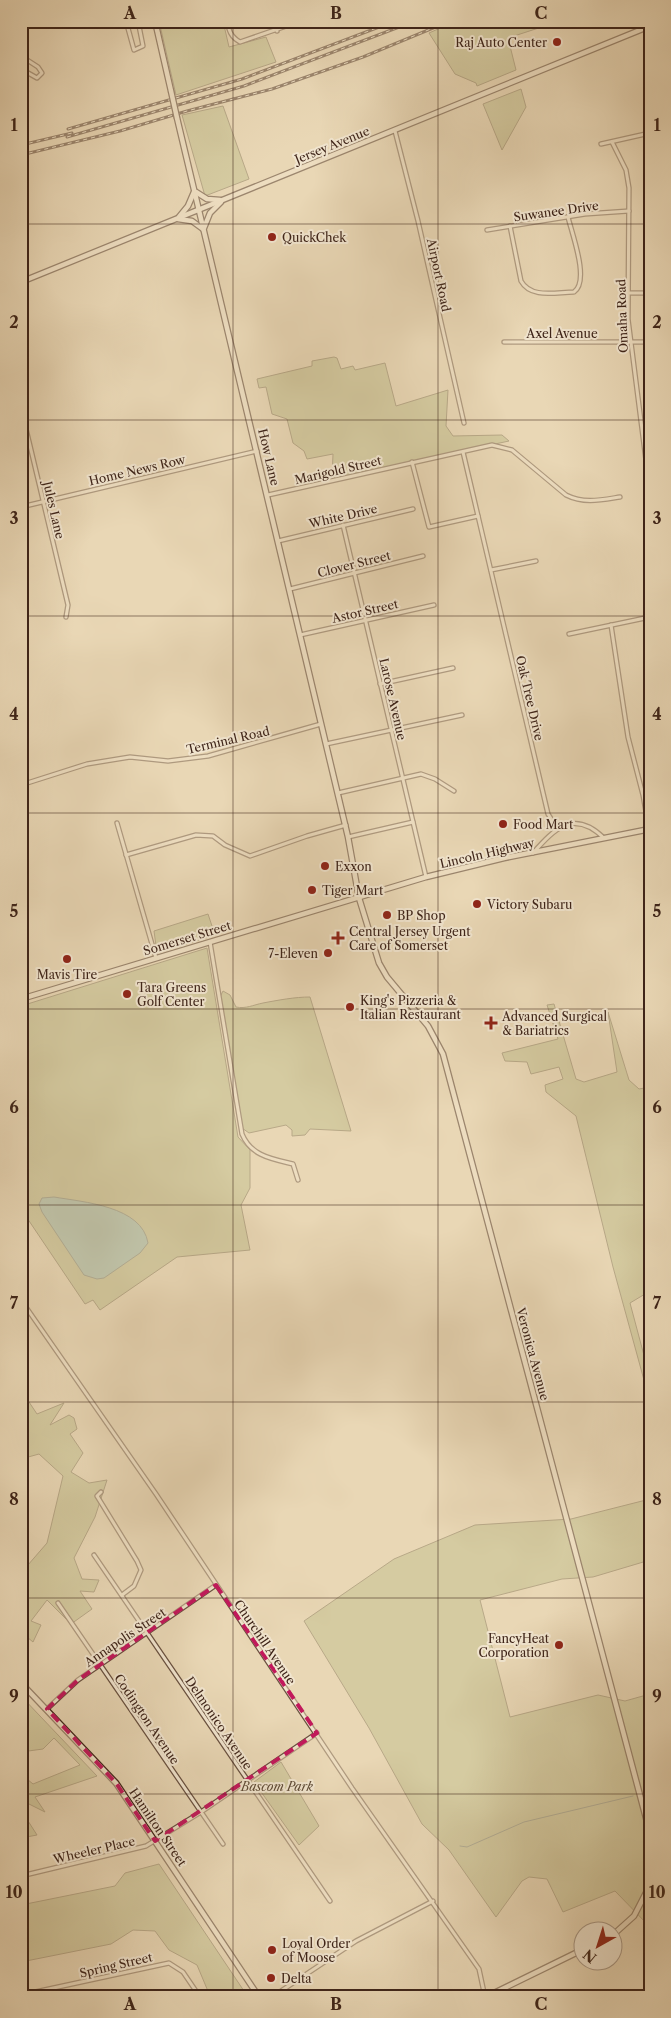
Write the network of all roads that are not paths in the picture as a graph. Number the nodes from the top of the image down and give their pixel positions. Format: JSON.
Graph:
{"nodes":[{"id":1,"x":26,"y":21,"type":"edge"},
{"id":2,"x":126,"y":21,"type":"edge"},
{"id":3,"x":138,"y":21,"type":"edge"},
{"id":4,"x":155,"y":21,"type":"edge"},
{"id":5,"x":227,"y":21,"type":"edge"},
{"id":6,"x":275,"y":21,"type":"edge"},
{"id":7,"x":301,"y":21,"type":"edge"},
{"id":8,"x":650,"y":26,"type":"edge"},
{"id":9,"x":277,"y":31,"type":"junction"},
{"id":10,"x":21,"y":41,"type":"edge"},
{"id":11,"x":21,"y":56,"type":"edge"},
{"id":12,"x":21,"y":69,"type":"edge"},
{"id":13,"x":395,"y":131,"type":"junction"},
{"id":14,"x":650,"y":133,"type":"edge"},
{"id":15,"x":612,"y":142,"type":"junction"},
{"id":16,"x":601,"y":144,"type":"dead end"},
{"id":17,"x":195,"y":191,"type":"junction"},
{"id":18,"x":224,"y":200,"type":"junction"},
{"id":19,"x":199,"y":210,"type":"junction"},
{"id":20,"x":628,"y":210,"type":"junction"},
{"id":21,"x":568,"y":217,"type":"junction"},
{"id":22,"x":177,"y":219,"type":"junction"},
{"id":23,"x":510,"y":226,"type":"junction"},
{"id":24,"x":204,"y":230,"type":"junction"},
{"id":25,"x":487,"y":230,"type":"dead end"},
{"id":26,"x":21,"y":282,"type":"edge"},
{"id":27,"x":630,"y":293,"type":"junction"},
{"id":28,"x":650,"y":293,"type":"edge"},
{"id":29,"x":504,"y":342,"type":"dead end"},
{"id":30,"x":630,"y":342,"type":"junction"},
{"id":31,"x":650,"y":342,"type":"edge"},
{"id":32,"x":21,"y":408,"type":"edge"},
{"id":33,"x":464,"y":423,"type":"dead end"},
{"id":34,"x":257,"y":451,"type":"junction"},
{"id":35,"x":463,"y":452,"type":"junction"},
{"id":36,"x":412,"y":462,"type":"junction"},
{"id":37,"x":650,"y":492,"type":"edge"},
{"id":38,"x":268,"y":495,"type":"junction"},
{"id":39,"x":620,"y":497,"type":"dead end"},
{"id":40,"x":43,"y":502,"type":"junction"},
{"id":41,"x":21,"y":507,"type":"edge"},
{"id":42,"x":413,"y":509,"type":"dead end"},
{"id":43,"x":478,"y":516,"type":"junction"},
{"id":44,"x":342,"y":525,"type":"junction"},
{"id":45,"x":278,"y":541,"type":"junction"},
{"id":46,"x":423,"y":556,"type":"dead end"},
{"id":47,"x":536,"y":561,"type":"dead end"},
{"id":48,"x":491,"y":570,"type":"junction"},
{"id":49,"x":354,"y":573,"type":"junction"},
{"id":50,"x":290,"y":589,"type":"junction"},
{"id":51,"x":434,"y":605,"type":"dead end"},
{"id":52,"x":66,"y":617,"type":"dead end"},
{"id":53,"x":650,"y":617,"type":"edge"},
{"id":54,"x":365,"y":620,"type":"junction"},
{"id":55,"x":611,"y":624,"type":"junction"},
{"id":56,"x":570,"y":634,"type":"dead end"},
{"id":57,"x":300,"y":635,"type":"junction"},
{"id":58,"x":453,"y":668,"type":"dead end"},
{"id":59,"x":380,"y":684,"type":"junction"},
{"id":60,"x":462,"y":715,"type":"dead end"},
{"id":61,"x":322,"y":724,"type":"junction"},
{"id":62,"x":391,"y":730,"type":"junction"},
{"id":63,"x":326,"y":744,"type":"junction"},
{"id":64,"x":402,"y":777,"type":"junction"},
{"id":65,"x":21,"y":785,"type":"edge"},
{"id":66,"x":454,"y":792,"type":"dead end"},
{"id":67,"x":338,"y":793,"type":"junction"},
{"id":68,"x":413,"y":822,"type":"junction"},
{"id":69,"x":117,"y":823,"type":"dead end"},
{"id":70,"x":346,"y":825,"type":"junction"},
{"id":71,"x":556,"y":828,"type":"junction"},
{"id":72,"x":649,"y":829,"type":"edge"},
{"id":73,"x":348,"y":837,"type":"junction"},
{"id":74,"x":605,"y":838,"type":"junction"},
{"id":75,"x":533,"y":853,"type":"junction"},
{"id":76,"x":126,"y":855,"type":"junction"},
{"id":77,"x":426,"y":877,"type":"junction"},
{"id":78,"x":359,"y":898,"type":"junction"},
{"id":79,"x":210,"y":942,"type":"junction"},
{"id":80,"x":156,"y":958,"type":"junction"},
{"id":81,"x":21,"y":999,"type":"edge"},
{"id":82,"x":298,"y":1180,"type":"dead end"},
{"id":83,"x":21,"y":1300,"type":"edge"},
{"id":84,"x":101,"y":1492,"type":"dead end"},
{"id":85,"x":94,"y":1555,"type":"dead end"},
{"id":86,"x":216,"y":1585,"type":"junction"},
{"id":87,"x":122,"y":1595,"type":"junction"},
{"id":88,"x":58,"y":1603,"type":"dead end"},
{"id":89,"x":148,"y":1633,"type":"junction"},
{"id":90,"x":100,"y":1665,"type":"junction"},
{"id":91,"x":21,"y":1682,"type":"edge"},
{"id":92,"x":47,"y":1709,"type":"junction"},
{"id":93,"x":317,"y":1733,"type":"junction"},
{"id":94,"x":248,"y":1780,"type":"junction"},
{"id":95,"x":201,"y":1812,"type":"junction"},
{"id":96,"x":650,"y":1833,"type":"edge"},
{"id":97,"x":155,"y":1841,"type":"junction"},
{"id":98,"x":223,"y":1844,"type":"dead end"},
{"id":99,"x":21,"y":1876,"type":"edge"},
{"id":100,"x":650,"y":1885,"type":"edge"},
{"id":101,"x":330,"y":1901,"type":"dead end"},
{"id":102,"x":433,"y":1901,"type":"junction"},
{"id":103,"x":624,"y":1925,"type":"edge"},
{"id":104,"x":574,"y":1954,"type":"edge"},
{"id":105,"x":21,"y":1995,"type":"edge"},
{"id":106,"x":200,"y":1997,"type":"edge"},
{"id":107,"x":259,"y":1997,"type":"edge"},
{"id":108,"x":272,"y":1997,"type":"edge"},
{"id":109,"x":486,"y":1997,"type":"edge"}],
"edges":[{"from":1,"to":10,"type":"street"},
{"from":2,"to":3,"type":"street"},
{"from":4,"to":17,"type":"main road","name":"How Lane","bridge":true},
{"from":5,"to":9,"type":"street"},
{"from":6,"to":9,"type":"street"},
{"from":7,"to":9,"type":"street"},
{"from":8,"to":13,"type":"main road","name":"Jersey Avenue"},
{"from":11,"to":12,"type":"street"},
{"from":13,"to":18,"type":"main road","name":"Jersey Avenue"},
{"from":13,"to":33,"type":"street","name":"Airport Road"},
{"from":14,"to":15,"type":"street"},
{"from":15,"to":16,"type":"street"},
{"from":15,"to":20,"type":"street","name":"Omaha Road"},
{"from":17,"to":18,"type":"main road"},
{"from":17,"to":19,"type":"main road","name":"How Lane"},
{"from":17,"to":22,"type":"main road"},
{"from":18,"to":19,"type":"main road","name":"Jersey Avenue"},
{"from":18,"to":24,"type":"main road"},
{"from":19,"to":22,"type":"main road","name":"Jersey Avenue"},
{"from":19,"to":24,"type":"main road","name":"How Lane"},
{"from":20,"to":21,"type":"street","name":"Suwanee Drive"},
{"from":20,"to":27,"type":"street","name":"Omaha Road"},
{"from":21,"to":23,"type":"street","name":"Suwanee Drive"},
{"from":21,"to":23,"type":"street"},
{"from":22,"to":24,"type":"main road"},
{"from":22,"to":26,"type":"main road","name":"Jersey Avenue"},
{"from":23,"to":25,"type":"street","name":"Suwanee Drive"},
{"from":24,"to":34,"type":"main road","name":"How Lane"},
{"from":27,"to":28,"type":"street"},
{"from":27,"to":30,"type":"street","name":"Omaha Road"},
{"from":29,"to":30,"type":"street","name":"Axel Avenue"},
{"from":30,"to":31,"type":"street","name":"Axel Avenue"},
{"from":30,"to":37,"type":"street","name":"Omaha Road"},
{"from":32,"to":40,"type":"street","name":"Jules Lane"},
{"from":34,"to":38,"type":"main road","name":"How Lane"},
{"from":34,"to":40,"type":"street","name":"Home News Row"},
{"from":35,"to":36,"type":"street","name":"Marigold Street"},
{"from":35,"to":39,"type":"street","name":"Marigold Street"},
{"from":35,"to":43,"type":"street","name":"Oak Tree Drive"},
{"from":36,"to":38,"type":"street","name":"Marigold Street"},
{"from":36,"to":43,"type":"street"},
{"from":38,"to":45,"type":"main road","name":"How Lane"},
{"from":40,"to":41,"type":"street","name":"Home News Row"},
{"from":40,"to":52,"type":"street","name":"Jules Lane"},
{"from":42,"to":44,"type":"street","name":"White Drive"},
{"from":43,"to":48,"type":"street","name":"Oak Tree Drive"},
{"from":44,"to":45,"type":"street","name":"White Drive"},
{"from":44,"to":49,"type":"street","name":"Larose Avenue"},
{"from":45,"to":50,"type":"main road","name":"How Lane"},
{"from":46,"to":49,"type":"street","name":"Clover Street"},
{"from":47,"to":48,"type":"street"},
{"from":48,"to":71,"type":"street","name":"Oak Tree Drive"},
{"from":49,"to":50,"type":"street","name":"Clover Street"},
{"from":49,"to":54,"type":"street","name":"Larose Avenue"},
{"from":50,"to":57,"type":"main road","name":"How Lane"},
{"from":51,"to":54,"type":"street","name":"Astor Street"},
{"from":53,"to":55,"type":"street"},
{"from":54,"to":57,"type":"street","name":"Astor Street"},
{"from":54,"to":59,"type":"street","name":"Larose Avenue"},
{"from":55,"to":56,"type":"street"},
{"from":55,"to":72,"type":"street"},
{"from":57,"to":61,"type":"main road","name":"How Lane"},
{"from":58,"to":59,"type":"street"},
{"from":59,"to":62,"type":"street","name":"Larose Avenue"},
{"from":60,"to":62,"type":"street"},
{"from":61,"to":63,"type":"main road","name":"How Lane"},
{"from":61,"to":65,"type":"street","name":"Terminal Road"},
{"from":62,"to":63,"type":"street"},
{"from":62,"to":64,"type":"street","name":"Larose Avenue"},
{"from":63,"to":67,"type":"main road","name":"How Lane"},
{"from":64,"to":66,"type":"street"},
{"from":64,"to":67,"type":"street"},
{"from":64,"to":68,"type":"street","name":"Larose Avenue"},
{"from":67,"to":70,"type":"main road","name":"How Lane"},
{"from":68,"to":73,"type":"street"},
{"from":68,"to":77,"type":"street","name":"Larose Avenue"},
{"from":69,"to":76,"type":"street"},
{"from":70,"to":73,"type":"main road","name":"How Lane"},
{"from":70,"to":76,"type":"street"},
{"from":71,"to":74,"type":"street"},
{"from":71,"to":75,"type":"street"},
{"from":72,"to":74,"type":"main road","name":"Lincoln Highway"},
{"from":73,"to":78,"type":"main road","name":"How Lane"},
{"from":74,"to":75,"type":"main road","name":"Lincoln Highway"},
{"from":75,"to":77,"type":"main road","name":"Lincoln Highway"},
{"from":76,"to":80,"type":"street"},
{"from":77,"to":78,"type":"main road","name":"Lincoln Highway"},
{"from":78,"to":79,"type":"main road","name":"Somerset Street"},
{"from":78,"to":96,"type":"main road","name":"Veronica Avenue"},
{"from":79,"to":80,"type":"main road","name":"Somerset Street"},
{"from":79,"to":82,"type":"street"},
{"from":80,"to":81,"type":"main road","name":"Somerset Street"},
{"from":83,"to":86,"type":"street","name":"Churchill Avenue"},
{"from":84,"to":87,"type":"street"},
{"from":85,"to":87,"type":"street","name":"Delmonico Avenue"},
{"from":86,"to":89,"type":"street","name":"Annapolis Street"},
{"from":86,"to":93,"type":"street","name":"Churchill Avenue"},
{"from":87,"to":89,"type":"street","name":"Delmonico Avenue"},
{"from":88,"to":90,"type":"street","name":"Codington Avenue"},
{"from":89,"to":90,"type":"street","name":"Annapolis Street"},
{"from":89,"to":94,"type":"street","name":"Delmonico Avenue"},
{"from":90,"to":92,"type":"street","name":"Annapolis Street"},
{"from":90,"to":95,"type":"street","name":"Codington Avenue"},
{"from":91,"to":92,"type":"main road","name":"Hamilton Street"},
{"from":92,"to":97,"type":"main road","name":"Hamilton Street"},
{"from":93,"to":94,"type":"street","name":"Wheeler Place"},
{"from":93,"to":102,"type":"street","name":"Churchill Avenue"},
{"from":94,"to":95,"type":"street","name":"Wheeler Place"},
{"from":94,"to":101,"type":"street","name":"Delmonico Avenue"},
{"from":95,"to":97,"type":"street","name":"Wheeler Place"},
{"from":95,"to":98,"type":"street","name":"Codington Avenue"},
{"from":97,"to":99,"type":"street","name":"Wheeler Place"},
{"from":97,"to":107,"type":"main road","name":"Hamilton Street"},
{"from":100,"to":103,"type":"main road"},
{"from":102,"to":108,"type":"street"},
{"from":102,"to":109,"type":"street","name":"Churchill Avenue"},
{"from":104,"to":109,"type":"main road"},
{"from":105,"to":106,"type":"street","name":"Spring Street"}]}
